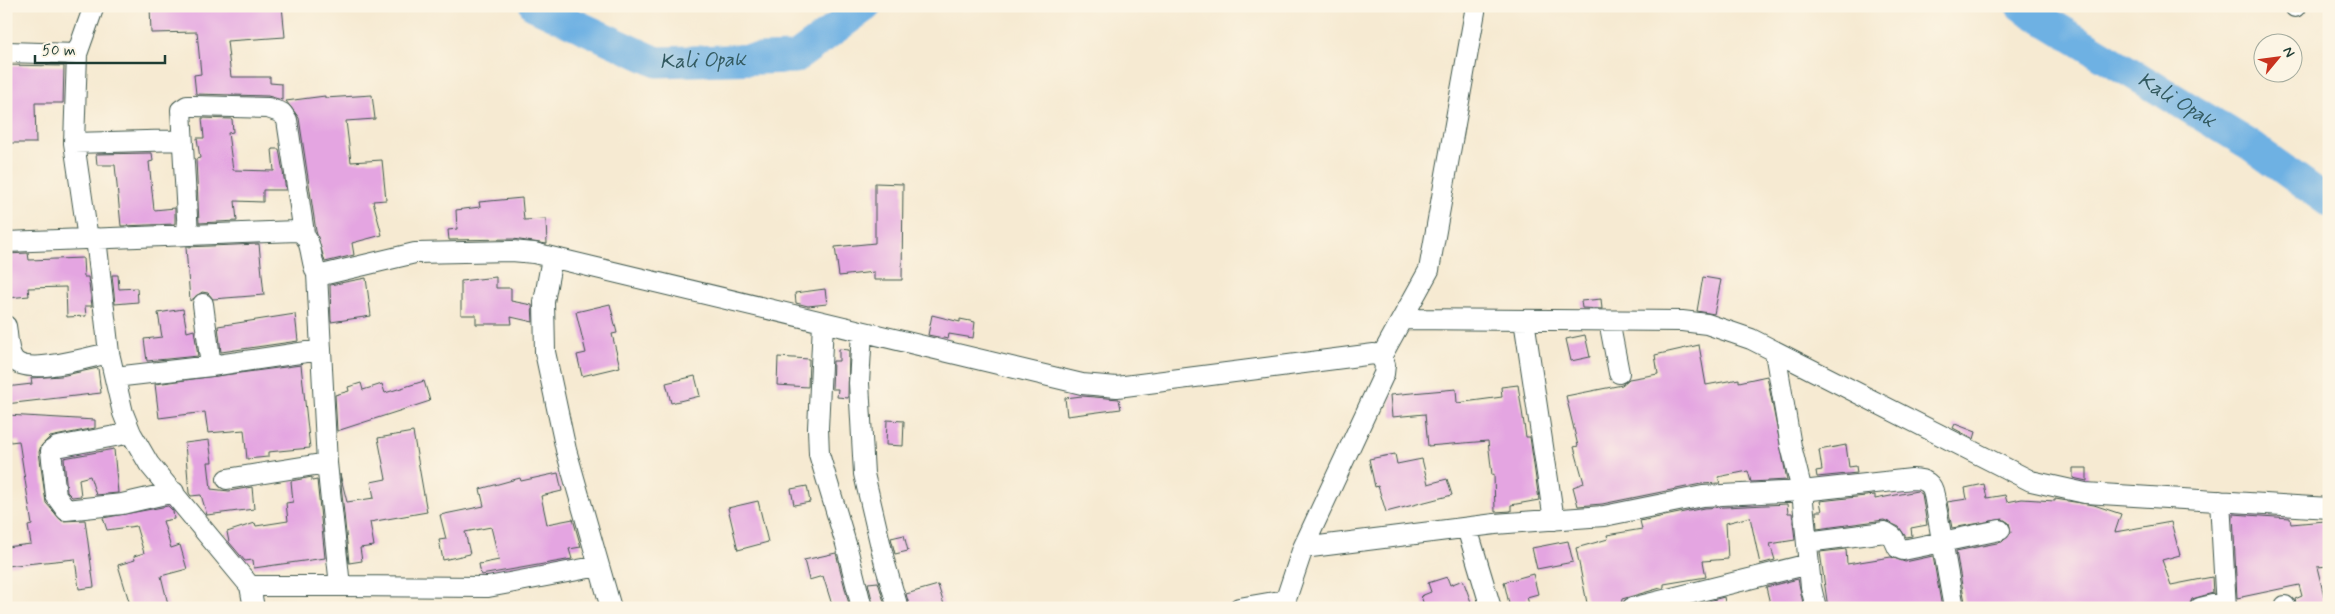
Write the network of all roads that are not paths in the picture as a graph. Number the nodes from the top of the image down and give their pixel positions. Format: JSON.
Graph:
{"nodes":[{"id":1,"x":94,"y":6,"type":"edge"},
{"id":2,"x":1476,"y":6,"type":"edge"},
{"id":3,"x":6,"y":52,"type":"edge"},
{"id":4,"x":78,"y":54,"type":"junction"},
{"id":5,"x":182,"y":140,"type":"junction"},
{"id":6,"x":74,"y":142,"type":"junction"},
{"id":7,"x":304,"y":233,"type":"junction"},
{"id":8,"x":188,"y":235,"type":"junction"},
{"id":9,"x":92,"y":238,"type":"junction"},
{"id":10,"x":6,"y":242,"type":"edge"},
{"id":11,"x":552,"y":258,"type":"junction"},
{"id":12,"x":317,"y":274,"type":"junction"},
{"id":13,"x":203,"y":304,"type":"dead end"},
{"id":14,"x":1402,"y":319,"type":"junction"},
{"id":15,"x":1524,"y":320,"type":"junction"},
{"id":16,"x":1609,"y":321,"type":"junction"},
{"id":17,"x":823,"y":323,"type":"junction"},
{"id":18,"x":6,"y":326,"type":"edge"},
{"id":19,"x":862,"y":332,"type":"junction"},
{"id":20,"x":320,"y":350,"type":"junction"},
{"id":21,"x":1775,"y":352,"type":"junction"},
{"id":22,"x":110,"y":353,"type":"junction"},
{"id":23,"x":1381,"y":357,"type":"junction"},
{"id":24,"x":212,"y":366,"type":"junction"},
{"id":25,"x":1618,"y":372,"type":"dead end"},
{"id":26,"x":115,"y":377,"type":"junction"},
{"id":27,"x":131,"y":433,"type":"junction"},
{"id":28,"x":327,"y":463,"type":"junction"},
{"id":29,"x":227,"y":479,"type":"dead end"},
{"id":30,"x":1802,"y":491,"type":"junction"},
{"id":31,"x":174,"y":492,"type":"junction"},
{"id":32,"x":2220,"y":502,"type":"junction"},
{"id":33,"x":2329,"y":508,"type":"edge"},
{"id":34,"x":1554,"y":520,"type":"junction"},
{"id":35,"x":1467,"y":528,"type":"junction"},
{"id":36,"x":2000,"y":530,"type":"dead end"},
{"id":37,"x":1807,"y":542,"type":"junction"},
{"id":38,"x":1942,"y":543,"type":"junction"},
{"id":39,"x":1303,"y":548,"type":"junction"},
{"id":40,"x":1809,"y":564,"type":"junction"},
{"id":41,"x":599,"y":566,"type":"junction"},
{"id":42,"x":250,"y":586,"type":"junction"},
{"id":43,"x":340,"y":586,"type":"junction"},
{"id":44,"x":1284,"y":604,"type":"edge"},
{"id":45,"x":2225,"y":605,"type":"edge"},
{"id":46,"x":254,"y":608,"type":"edge"},
{"id":47,"x":611,"y":608,"type":"edge"},
{"id":48,"x":862,"y":608,"type":"edge"},
{"id":49,"x":898,"y":608,"type":"edge"},
{"id":50,"x":1239,"y":608,"type":"edge"},
{"id":51,"x":1491,"y":608,"type":"edge"},
{"id":52,"x":1632,"y":608,"type":"edge"},
{"id":53,"x":1816,"y":608,"type":"edge"},
{"id":54,"x":1954,"y":608,"type":"edge"},
{"id":55,"x":2200,"y":608,"type":"edge"}],
"edges":[{"from":1,"to":4,"type":"street"},
{"from":2,"to":14,"type":"street"},
{"from":3,"to":4,"type":"street"},
{"from":4,"to":6,"type":"street"},
{"from":5,"to":6,"type":"street"},
{"from":5,"to":7,"type":"street"},
{"from":5,"to":8,"type":"street"},
{"from":6,"to":9,"type":"street"},
{"from":7,"to":8,"type":"street"},
{"from":7,"to":12,"type":"street"},
{"from":8,"to":9,"type":"street"},
{"from":9,"to":10,"type":"street"},
{"from":9,"to":22,"type":"street"},
{"from":11,"to":12,"type":"street"},
{"from":11,"to":17,"type":"street"},
{"from":11,"to":41,"type":"street"},
{"from":12,"to":20,"type":"street"},
{"from":13,"to":24,"type":"street"},
{"from":14,"to":15,"type":"street"},
{"from":14,"to":23,"type":"street"},
{"from":15,"to":16,"type":"street"},
{"from":15,"to":34,"type":"street"},
{"from":16,"to":21,"type":"street"},
{"from":16,"to":25,"type":"street"},
{"from":17,"to":19,"type":"street"},
{"from":17,"to":48,"type":"street"},
{"from":18,"to":22,"type":"street"},
{"from":19,"to":23,"type":"street"},
{"from":19,"to":49,"type":"street"},
{"from":20,"to":24,"type":"street"},
{"from":20,"to":28,"type":"street"},
{"from":21,"to":30,"type":"street"},
{"from":21,"to":32,"type":"street"},
{"from":22,"to":26,"type":"street"},
{"from":23,"to":39,"type":"street"},
{"from":24,"to":26,"type":"street"},
{"from":26,"to":27,"type":"street"},
{"from":27,"to":31,"type":"street"},
{"from":27,"to":31,"type":"street"},
{"from":28,"to":29,"type":"street"},
{"from":28,"to":43,"type":"street"},
{"from":30,"to":34,"type":"street"},
{"from":30,"to":37,"type":"street"},
{"from":30,"to":38,"type":"street"},
{"from":31,"to":42,"type":"street"},
{"from":32,"to":33,"type":"street"},
{"from":32,"to":45,"type":"street"},
{"from":34,"to":35,"type":"street"},
{"from":35,"to":39,"type":"street"},
{"from":35,"to":51,"type":"street"},
{"from":36,"to":38,"type":"street"},
{"from":37,"to":38,"type":"street"},
{"from":37,"to":40,"type":"street"},
{"from":38,"to":54,"type":"street"},
{"from":39,"to":44,"type":"street"},
{"from":40,"to":52,"type":"street"},
{"from":40,"to":53,"type":"street"},
{"from":41,"to":43,"type":"street"},
{"from":41,"to":47,"type":"street"},
{"from":42,"to":43,"type":"street"},
{"from":42,"to":46,"type":"street"},
{"from":44,"to":50,"type":"street"},
{"from":45,"to":55,"type":"street"}]}
